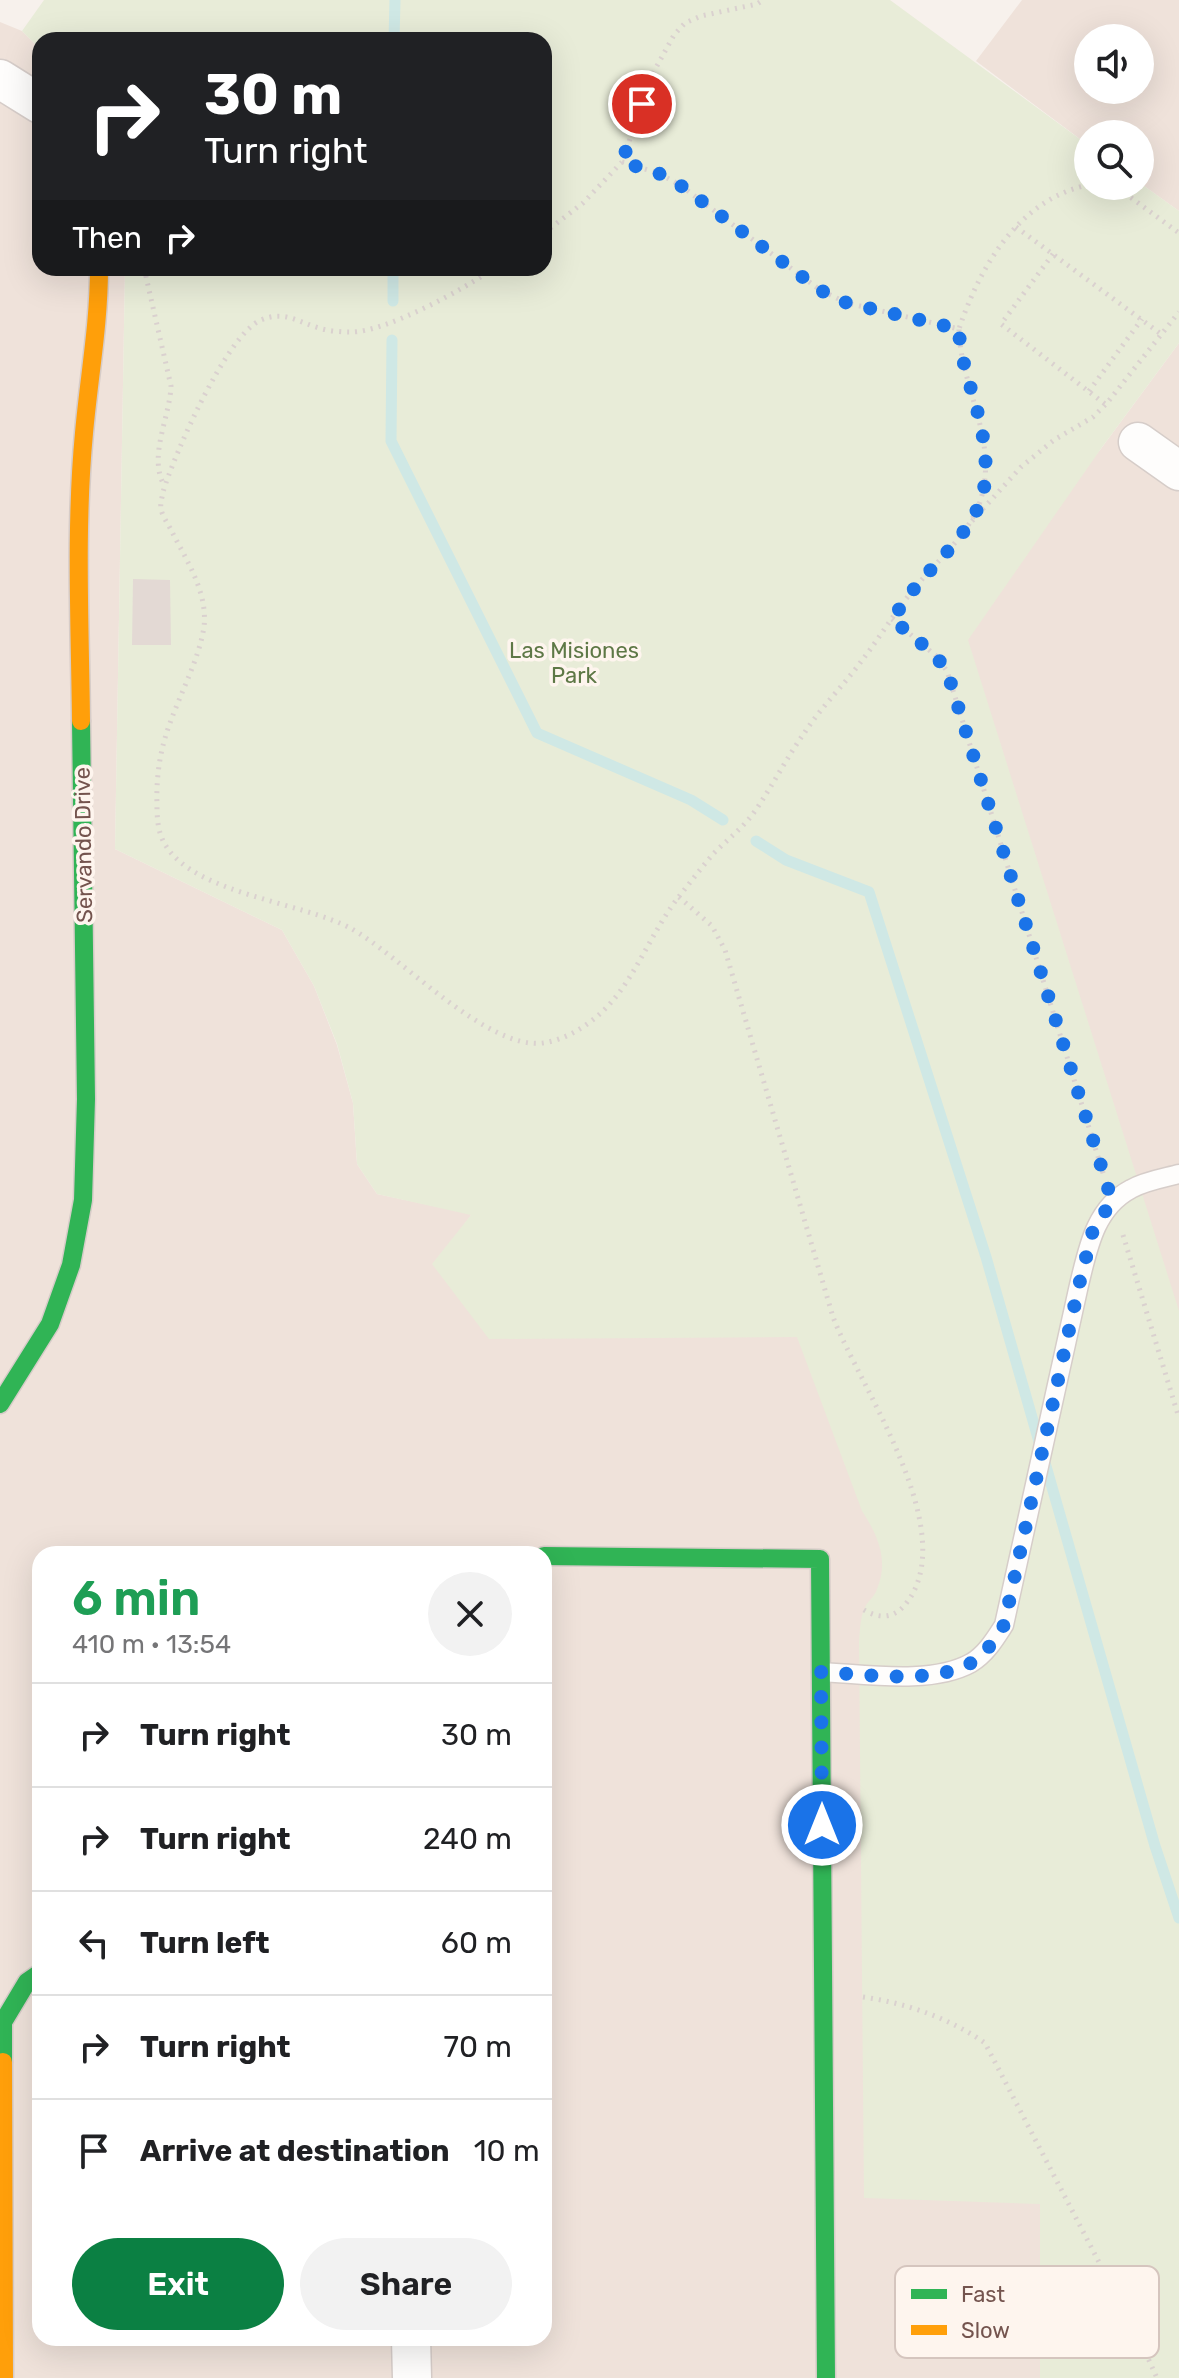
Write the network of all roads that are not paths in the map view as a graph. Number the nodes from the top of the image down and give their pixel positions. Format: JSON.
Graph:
{"nodes":[{"id":1,"x":0,"y":79,"type":"edge"},
{"id":2,"x":32,"y":99,"type":"edge"},
{"id":3,"x":99,"y":276,"type":"edge"},
{"id":4,"x":1138,"y":442,"type":"dead end"},
{"id":5,"x":1179,"y":471,"type":"edge"},
{"id":6,"x":1179,"y":1174,"type":"edge"},
{"id":7,"x":0,"y":1404,"type":"edge"},
{"id":8,"x":552,"y":1556,"type":"edge"},
{"id":9,"x":821,"y":1672,"type":"junction"},
{"id":10,"x":32,"y":1979,"type":"edge"},
{"id":11,"x":411,"y":2346,"type":"edge"},
{"id":12,"x":4,"y":2378,"type":"edge"},
{"id":13,"x":412,"y":2378,"type":"edge"},
{"id":14,"x":826,"y":2378,"type":"edge"}],
"edges":[{"from":1,"to":2,"type":"street"},
{"from":3,"to":7,"type":"street","name":"Servando Drive"},
{"from":4,"to":5,"type":"street"},
{"from":6,"to":9,"type":"lane"},
{"from":8,"to":9,"type":"street"},
{"from":9,"to":14,"type":"street"},
{"from":10,"to":12,"type":"street"},
{"from":11,"to":13,"type":"street"}]}
